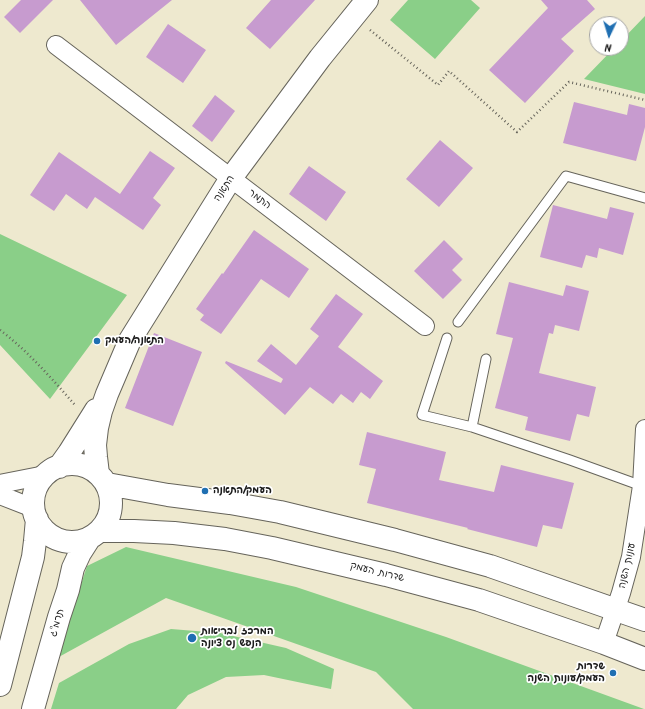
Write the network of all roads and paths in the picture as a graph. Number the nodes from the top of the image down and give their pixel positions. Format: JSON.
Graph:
{"nodes":[{"id":1,"x":367,"y":0,"type":"edge"},
{"id":2,"x":354,"y":17,"type":"junction"},
{"id":3,"x":56,"y":45,"type":"dead end"},
{"id":4,"x":645,"y":100,"type":"edge"},
{"id":5,"x":231,"y":178,"type":"junction"},
{"id":6,"x":645,"y":198,"type":"edge"},
{"id":7,"x":458,"y":322,"type":"dead end"},
{"id":8,"x":424,"y":326,"type":"dead end"},
{"id":9,"x":0,"y":330,"type":"edge"},
{"id":10,"x":447,"y":338,"type":"dead end"},
{"id":11,"x":486,"y":359,"type":"dead end"},
{"id":12,"x":107,"y":394,"type":"junction"},
{"id":13,"x":89,"y":421,"type":"junction"},
{"id":14,"x":472,"y":427,"type":"junction"},
{"id":15,"x":645,"y":429,"type":"edge"},
{"id":16,"x":52,"y":471,"type":"junction"},
{"id":17,"x":102,"y":479,"type":"junction"},
{"id":18,"x":0,"y":484,"type":"edge"},
{"id":19,"x":643,"y":486,"type":"edge"},
{"id":20,"x":0,"y":495,"type":"edge"},
{"id":21,"x":35,"y":513,"type":"junction"},
{"id":22,"x":94,"y":535,"type":"junction"},
{"id":23,"x":616,"y":609,"type":"junction"},
{"id":24,"x":645,"y":620,"type":"edge"},
{"id":25,"x":604,"y":643,"type":"junction"},
{"id":26,"x":645,"y":658,"type":"edge"},
{"id":27,"x":0,"y":685,"type":"edge"},
{"id":28,"x":33,"y":709,"type":"edge"}],
"edges":[{"from":1,"to":2,"type":"street","name":"התאנה"},
{"from":2,"to":4,"type":"path"},
{"from":2,"to":5,"type":"street","name":"התאנה"},
{"from":3,"to":5,"type":"street","name":"התמר"},
{"from":5,"to":8,"type":"street","name":"התמר"},
{"from":5,"to":12,"type":"street","name":"התאנה"},
{"from":6,"to":7,"type":"lane"},
{"from":9,"to":13,"type":"path"},
{"from":10,"to":14,"type":"lane"},
{"from":11,"to":14,"type":"lane"},
{"from":12,"to":13,"type":"street","name":"התאנה"},
{"from":12,"to":17,"type":"street","name":"התאנה"},
{"from":13,"to":16,"type":"street","name":"התאנה"},
{"from":14,"to":19,"type":"lane"},
{"from":15,"to":19,"type":"street","name":"עונות השנה"},
{"from":16,"to":17,"type":"street"},
{"from":16,"to":18,"type":"street"},
{"from":16,"to":21,"type":"street"},
{"from":17,"to":22,"type":"street"},
{"from":17,"to":23,"type":"street"},
{"from":19,"to":23,"type":"street","name":"עונות השנה"},
{"from":20,"to":21,"type":"street"},
{"from":21,"to":22,"type":"street"},
{"from":21,"to":27,"type":"street"},
{"from":22,"to":25,"type":"street","name":"שדרות העמק"},
{"from":22,"to":28,"type":"street","name":"תרמ\"ג"},
{"from":23,"to":24,"type":"street"},
{"from":23,"to":25,"type":"street","name":"עונות השנה"},
{"from":25,"to":26,"type":"street","name":"שדרות העמק"}]}
